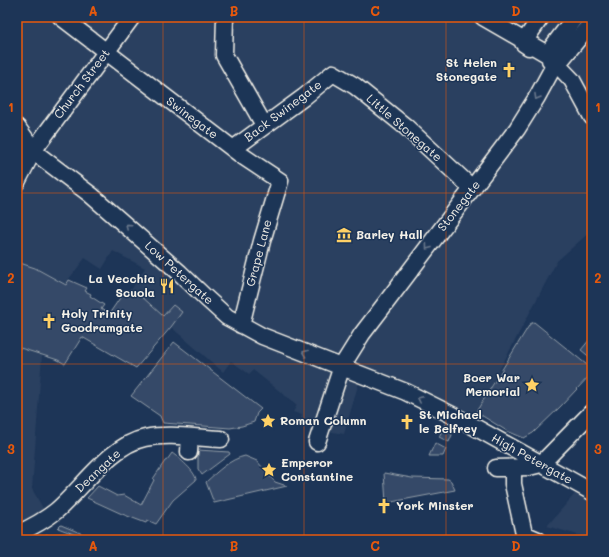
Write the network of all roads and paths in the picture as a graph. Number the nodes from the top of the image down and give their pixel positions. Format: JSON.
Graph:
{"nodes":[{"id":1,"x":61,"y":17,"type":"edge"},
{"id":2,"x":132,"y":17,"type":"edge"},
{"id":3,"x":212,"y":17,"type":"edge"},
{"id":4,"x":483,"y":17,"type":"edge"},
{"id":5,"x":541,"y":17,"type":"edge"},
{"id":6,"x":574,"y":17,"type":"edge"},
{"id":7,"x":228,"y":20,"type":"edge"},
{"id":8,"x":590,"y":24,"type":"edge"},
{"id":9,"x":525,"y":41,"type":"junction"},
{"id":10,"x":106,"y":52,"type":"junction"},
{"id":11,"x":554,"y":61,"type":"junction"},
{"id":12,"x":333,"y":74,"type":"joint"},
{"id":13,"x":592,"y":117,"type":"edge"},
{"id":14,"x":264,"y":125,"type":"junction"},
{"id":15,"x":17,"y":127,"type":"edge"},
{"id":16,"x":24,"y":147,"type":"edge"},
{"id":17,"x":233,"y":149,"type":"junction"},
{"id":18,"x":280,"y":181,"type":"joint"},
{"id":19,"x":17,"y":182,"type":"edge"},
{"id":20,"x":472,"y":188,"type":"junction"},
{"id":21,"x":241,"y":325,"type":"junction"},
{"id":22,"x":342,"y":366,"type":"junction"},
{"id":23,"x":592,"y":412,"type":"edge"},
{"id":24,"x":221,"y":439,"type":"dead end"},
{"id":25,"x":317,"y":442,"type":"dead end"},
{"id":26,"x":541,"y":464,"type":"junction"},
{"id":27,"x":496,"y":468,"type":"dead end"},
{"id":28,"x":513,"y":468,"type":"junction"},
{"id":29,"x":592,"y":492,"type":"edge"},
{"id":30,"x":18,"y":536,"type":"edge"},
{"id":31,"x":538,"y":540,"type":"edge"}],
"edges":[{"from":1,"to":10,"type":"street","name":"Swinegate"},
{"from":2,"to":10,"type":"street","name":"Church Street"},
{"from":3,"to":7,"type":"street"},
{"from":4,"to":9,"type":"street"},
{"from":5,"to":9,"type":"street"},
{"from":6,"to":8,"type":"street"},
{"from":6,"to":11,"type":"street"},
{"from":7,"to":14,"type":"street"},
{"from":8,"to":11,"type":"street"},
{"from":9,"to":11,"type":"street"},
{"from":10,"to":16,"type":"street","name":"Church Street"},
{"from":10,"to":17,"type":"street","name":"Swinegate"},
{"from":11,"to":13,"type":"street"},
{"from":11,"to":20,"type":"street","name":"Stonegate","one_way":true},
{"from":12,"to":14,"type":"street","name":"Back Swinegate"},
{"from":12,"to":20,"type":"street","name":"Little Stonegate"},
{"from":14,"to":17,"type":"street","name":"Back Swinegate"},
{"from":15,"to":16,"type":"street"},
{"from":16,"to":19,"type":"street","name":"Church Street"},
{"from":21,"to":16,"type":"street","name":"Low Petergate","one_way":true},
{"from":17,"to":18,"type":"street","name":"Swinegate"},
{"from":18,"to":21,"type":"street","name":"Grape Lane"},
{"from":20,"to":22,"type":"street","name":"Stonegate","one_way":true},
{"from":22,"to":21,"type":"street","name":"Low Petergate","one_way":true},
{"from":22,"to":25,"type":"street","name":"Stonegate"},
{"from":26,"to":22,"type":"street","name":"High Petergate","one_way":true},
{"from":23,"to":26,"type":"street"},
{"from":24,"to":30,"type":"street","name":"Deangate"},
{"from":26,"to":28,"type":"street"},
{"from":26,"to":29,"type":"street","name":"High Petergate"},
{"from":27,"to":28,"type":"street"},
{"from":28,"to":31,"type":"street"}]}
